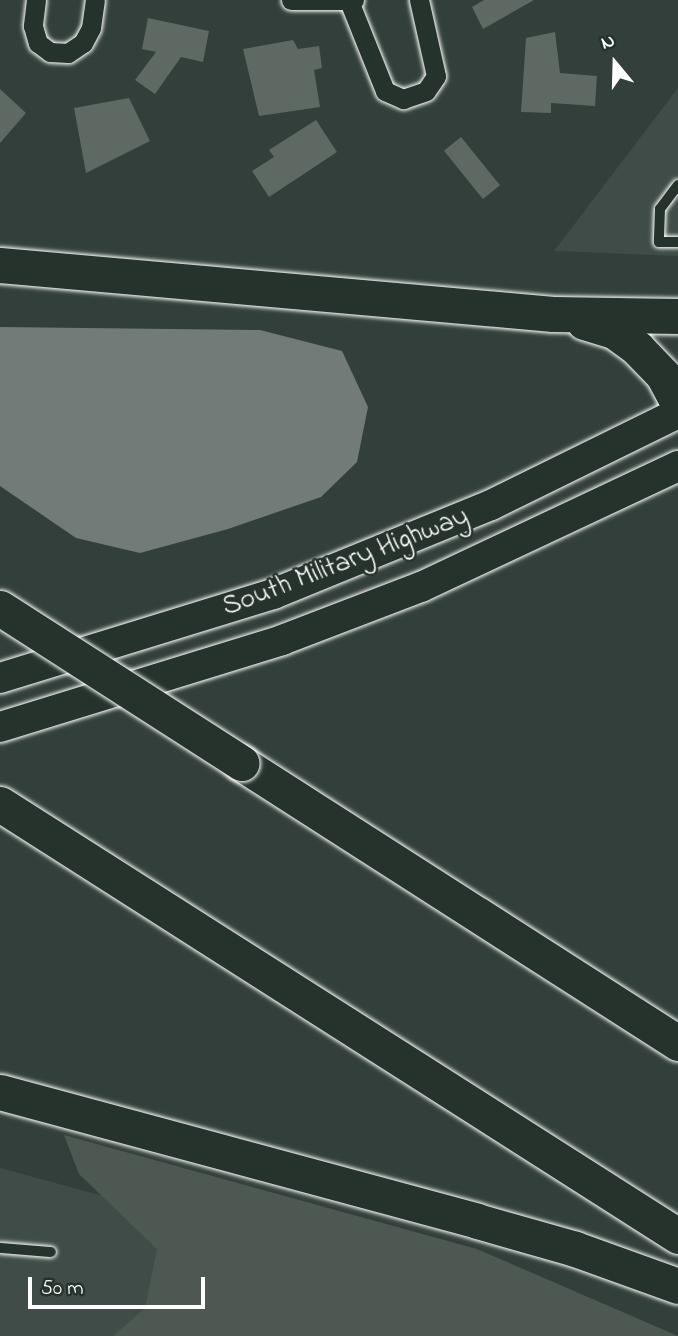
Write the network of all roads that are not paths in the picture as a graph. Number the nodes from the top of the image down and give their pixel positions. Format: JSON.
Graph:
{"nodes":[{"id":1,"x":36,"y":0,"type":"edge"},
{"id":2,"x":95,"y":0,"type":"edge"},
{"id":3,"x":290,"y":0,"type":"edge"},
{"id":4,"x":419,"y":0,"type":"edge"},
{"id":5,"x":351,"y":1,"type":"edge"},
{"id":6,"x":678,"y":185,"type":"edge"},
{"id":7,"x":678,"y":242,"type":"edge"},
{"id":8,"x":0,"y":265,"type":"edge"},
{"id":9,"x":553,"y":314,"type":"junction"},
{"id":10,"x":678,"y":316,"type":"edge"},
{"id":11,"x":678,"y":403,"type":"edge"},
{"id":12,"x":678,"y":413,"type":"edge"},
{"id":13,"x":678,"y":466,"type":"edge"},
{"id":14,"x":0,"y":608,"type":"edge"},
{"id":15,"x":0,"y":678,"type":"edge"},
{"id":16,"x":0,"y":727,"type":"edge"},
{"id":17,"x":0,"y":804,"type":"edge"},
{"id":18,"x":678,"y":1043,"type":"edge"},
{"id":19,"x":0,"y":1092,"type":"edge"},
{"id":20,"x":678,"y":1236,"type":"edge"},
{"id":21,"x":0,"y":1248,"type":"edge"},
{"id":22,"x":51,"y":1252,"type":"dead end"},
{"id":23,"x":678,"y":1286,"type":"edge"}],
"edges":[{"from":1,"to":2,"type":"street"},
{"from":3,"to":5,"type":"street"},
{"from":4,"to":5,"type":"street"},
{"from":6,"to":7,"type":"lane"},
{"from":8,"to":9,"type":"highway"},
{"from":9,"to":10,"type":"highway"},
{"from":9,"to":11,"type":"highway"},
{"from":12,"to":15,"type":"main road","name":"South Military Highway"},
{"from":13,"to":16,"type":"main road","name":"South Military Highway"},
{"from":14,"to":18,"type":"highway","bridge":true},
{"from":17,"to":20,"type":"highway"},
{"from":19,"to":23,"type":"highway"},
{"from":21,"to":22,"type":"lane"}]}
